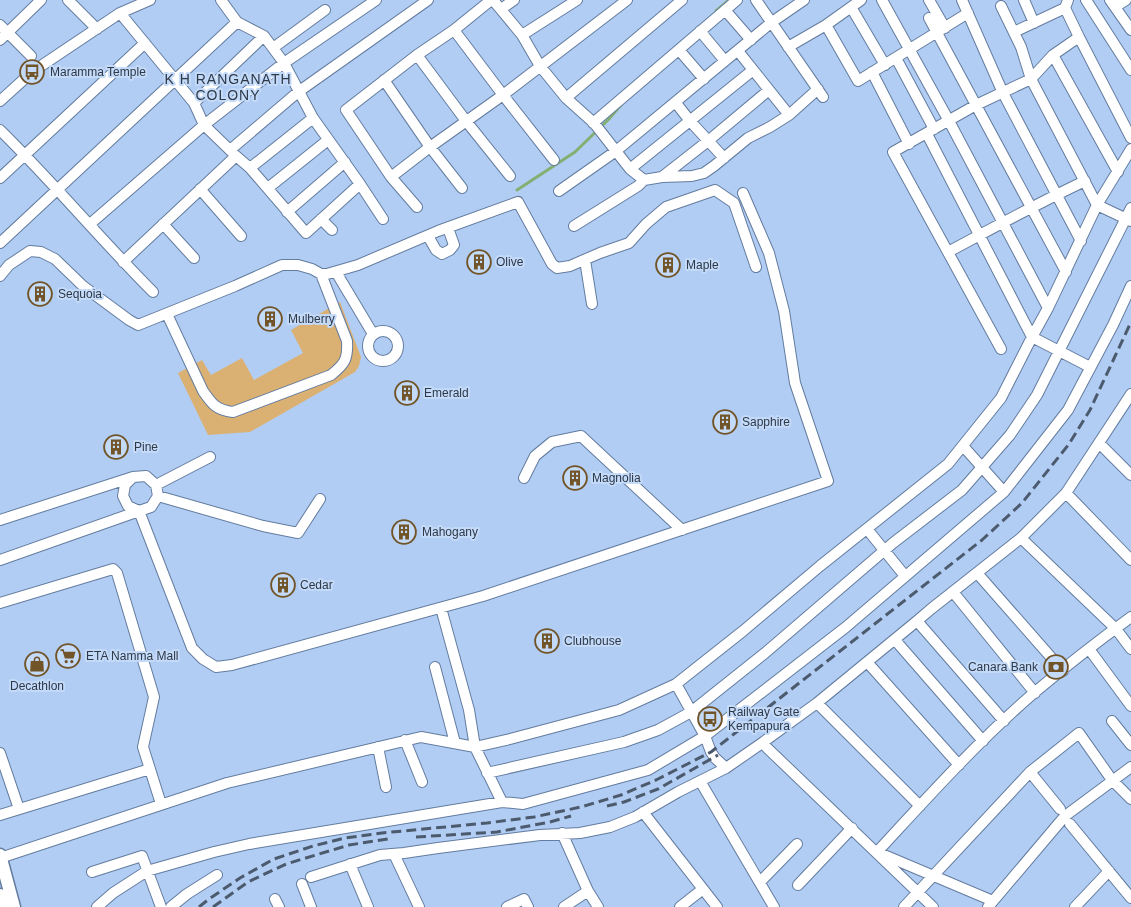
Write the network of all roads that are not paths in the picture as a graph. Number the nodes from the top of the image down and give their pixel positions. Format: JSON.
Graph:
{"nodes":[{"id":1,"x":41,"y":0,"type":"edge"},
{"id":2,"x":68,"y":0,"type":"edge"},
{"id":3,"x":150,"y":0,"type":"edge"},
{"id":4,"x":221,"y":0,"type":"edge"},
{"id":5,"x":376,"y":0,"type":"edge"},
{"id":6,"x":428,"y":0,"type":"edge"},
{"id":7,"x":492,"y":0,"type":"edge"},
{"id":8,"x":514,"y":0,"type":"edge"},
{"id":9,"x":577,"y":0,"type":"edge"},
{"id":10,"x":627,"y":0,"type":"edge"},
{"id":11,"x":682,"y":0,"type":"edge"},
{"id":12,"x":737,"y":0,"type":"edge"},
{"id":13,"x":756,"y":0,"type":"edge"},
{"id":14,"x":804,"y":0,"type":"edge"},
{"id":15,"x":861,"y":0,"type":"edge"},
{"id":16,"x":882,"y":0,"type":"edge"},
{"id":17,"x":929,"y":0,"type":"edge"},
{"id":18,"x":962,"y":0,"type":"edge"},
{"id":19,"x":1024,"y":0,"type":"edge"},
{"id":20,"x":1086,"y":0,"type":"edge"},
{"id":21,"x":1126,"y":0,"type":"edge"},
{"id":22,"x":1066,"y":4,"type":"edge"},
{"id":23,"x":1112,"y":4,"type":"edge"},
{"id":24,"x":1001,"y":6,"type":"dead end"},
{"id":25,"x":851,"y":8,"type":"junction"},
{"id":26,"x":501,"y":9,"type":"junction"},
{"id":27,"x":325,"y":10,"type":"dead end"},
{"id":28,"x":725,"y":10,"type":"junction"},
{"id":29,"x":968,"y":13,"type":"junction"},
{"id":30,"x":120,"y":14,"type":"junction"},
{"id":31,"x":929,"y":18,"type":"dead end"},
{"id":32,"x":237,"y":22,"type":"junction"},
{"id":33,"x":772,"y":22,"type":"junction"},
{"id":34,"x":1034,"y":23,"type":"junction"},
{"id":35,"x":826,"y":25,"type":"junction"},
{"id":36,"x":97,"y":29,"type":"junction"},
{"id":37,"x":454,"y":30,"type":"junction"},
{"id":38,"x":1131,"y":30,"type":"edge"},
{"id":39,"x":700,"y":31,"type":"junction"},
{"id":40,"x":941,"y":31,"type":"junction"},
{"id":41,"x":3,"y":32,"type":"edge"},
{"id":42,"x":1014,"y":32,"type":"junction"},
{"id":43,"x":522,"y":35,"type":"junction"},
{"id":44,"x":264,"y":36,"type":"junction"},
{"id":45,"x":1078,"y":37,"type":"junction"},
{"id":46,"x":751,"y":40,"type":"junction"},
{"id":47,"x":145,"y":44,"type":"junction"},
{"id":48,"x":788,"y":47,"type":"junction"},
{"id":49,"x":273,"y":48,"type":"junction"},
{"id":50,"x":679,"y":50,"type":"junction"},
{"id":51,"x":910,"y":50,"type":"junction"},
{"id":52,"x":738,"y":51,"type":"junction"},
{"id":53,"x":417,"y":55,"type":"junction"},
{"id":54,"x":1052,"y":55,"type":"junction"},
{"id":55,"x":31,"y":56,"type":"dead end"},
{"id":56,"x":896,"y":58,"type":"junction"},
{"id":57,"x":725,"y":61,"type":"junction"},
{"id":58,"x":284,"y":63,"type":"junction"},
{"id":59,"x":885,"y":65,"type":"junction"},
{"id":60,"x":540,"y":66,"type":"junction"},
{"id":61,"x":753,"y":70,"type":"junction"},
{"id":62,"x":1131,"y":70,"type":"edge"},
{"id":63,"x":872,"y":72,"type":"junction"},
{"id":64,"x":704,"y":79,"type":"junction"},
{"id":65,"x":1032,"y":79,"type":"junction"},
{"id":66,"x":176,"y":80,"type":"junction"},
{"id":67,"x":384,"y":80,"type":"junction"},
{"id":68,"x":769,"y":90,"type":"junction"},
{"id":69,"x":298,"y":92,"type":"junction"},
{"id":70,"x":1003,"y":93,"type":"junction"},
{"id":71,"x":503,"y":95,"type":"junction"},
{"id":72,"x":566,"y":98,"type":"junction"},
{"id":73,"x":0,"y":102,"type":"edge"},
{"id":74,"x":194,"y":103,"type":"junction"},
{"id":75,"x":676,"y":103,"type":"junction"},
{"id":76,"x":976,"y":106,"type":"junction"},
{"id":77,"x":788,"y":115,"type":"junction"},
{"id":78,"x":313,"y":118,"type":"junction"},
{"id":79,"x":466,"y":121,"type":"junction"},
{"id":80,"x":690,"y":121,"type":"junction"},
{"id":81,"x":949,"y":121,"type":"junction"},
{"id":82,"x":204,"y":125,"type":"junction"},
{"id":83,"x":597,"y":127,"type":"junction"},
{"id":84,"x":0,"y":130,"type":"edge"},
{"id":85,"x":930,"y":131,"type":"junction"},
{"id":86,"x":1131,"y":138,"type":"edge"},
{"id":87,"x":328,"y":140,"type":"junction"},
{"id":88,"x":708,"y":140,"type":"junction"},
{"id":89,"x":909,"y":144,"type":"junction"},
{"id":90,"x":430,"y":146,"type":"junction"},
{"id":91,"x":1131,"y":149,"type":"edge"},
{"id":92,"x":616,"y":151,"type":"junction"},
{"id":93,"x":233,"y":153,"type":"junction"},
{"id":94,"x":26,"y":156,"type":"junction"},
{"id":95,"x":724,"y":158,"type":"junction"},
{"id":96,"x":554,"y":160,"type":"dead end"},
{"id":97,"x":344,"y":162,"type":"junction"},
{"id":98,"x":250,"y":168,"type":"junction"},
{"id":99,"x":630,"y":169,"type":"junction"},
{"id":100,"x":1118,"y":172,"type":"junction"},
{"id":101,"x":510,"y":176,"type":"dead end"},
{"id":102,"x":391,"y":177,"type":"junction"},
{"id":103,"x":662,"y":177,"type":"junction"},
{"id":104,"x":0,"y":178,"type":"edge"},
{"id":105,"x":644,"y":180,"type":"junction"},
{"id":106,"x":1085,"y":181,"type":"junction"},
{"id":107,"x":360,"y":184,"type":"junction"},
{"id":108,"x":268,"y":188,"type":"junction"},
{"id":109,"x":462,"y":188,"type":"dead end"},
{"id":110,"x":200,"y":189,"type":"junction"},
{"id":111,"x":57,"y":190,"type":"junction"},
{"id":112,"x":560,"y":191,"type":"dead end"},
{"id":113,"x":743,"y":193,"type":"dead end"},
{"id":114,"x":1056,"y":194,"type":"junction"},
{"id":115,"x":1097,"y":205,"type":"junction"},
{"id":116,"x":417,"y":207,"type":"dead end"},
{"id":117,"x":1032,"y":208,"type":"junction"},
{"id":118,"x":1131,"y":208,"type":"edge"},
{"id":119,"x":287,"y":212,"type":"junction"},
{"id":120,"x":321,"y":219,"type":"junction"},
{"id":121,"x":383,"y":219,"type":"dead end"},
{"id":122,"x":1128,"y":220,"type":"edge"},
{"id":123,"x":1003,"y":223,"type":"junction"},
{"id":124,"x":90,"y":224,"type":"junction"},
{"id":125,"x":163,"y":224,"type":"junction"},
{"id":126,"x":574,"y":226,"type":"dead end"},
{"id":127,"x":448,"y":228,"type":"junction"},
{"id":128,"x":332,"y":230,"type":"dead end"},
{"id":129,"x":241,"y":236,"type":"dead end"},
{"id":130,"x":428,"y":236,"type":"junction"},
{"id":131,"x":979,"y":236,"type":"junction"},
{"id":132,"x":1081,"y":241,"type":"junction"},
{"id":133,"x":0,"y":243,"type":"edge"},
{"id":134,"x":948,"y":252,"type":"junction"},
{"id":135,"x":194,"y":258,"type":"dead end"},
{"id":136,"x":585,"y":260,"type":"junction"},
{"id":137,"x":123,"y":262,"type":"junction"},
{"id":138,"x":756,"y":267,"type":"dead end"},
{"id":139,"x":336,"y":272,"type":"junction"},
{"id":140,"x":1066,"y":272,"type":"junction"},
{"id":141,"x":321,"y":274,"type":"junction"},
{"id":142,"x":0,"y":276,"type":"edge"},
{"id":143,"x":1131,"y":286,"type":"edge"},
{"id":144,"x":153,"y":292,"type":"dead end"},
{"id":145,"x":592,"y":304,"type":"dead end"},
{"id":146,"x":1048,"y":308,"type":"junction"},
{"id":147,"x":167,"y":314,"type":"junction"},
{"id":148,"x":373,"y":334,"type":"dead end"},
{"id":149,"x":1032,"y":337,"type":"junction"},
{"id":150,"x":1001,"y":349,"type":"dead end"},
{"id":151,"x":1060,"y":351,"type":"junction"},
{"id":152,"x":1090,"y":367,"type":"junction"},
{"id":153,"x":1131,"y":394,"type":"edge"},
{"id":154,"x":1099,"y":443,"type":"junction"},
{"id":155,"x":962,"y":446,"type":"junction"},
{"id":156,"x":210,"y":457,"type":"dead end"},
{"id":157,"x":982,"y":468,"type":"junction"},
{"id":158,"x":1131,"y":475,"type":"edge"},
{"id":159,"x":133,"y":477,"type":"junction"},
{"id":160,"x":524,"y":478,"type":"dead end"},
{"id":161,"x":156,"y":485,"type":"junction"},
{"id":162,"x":1004,"y":492,"type":"junction"},
{"id":163,"x":1066,"y":493,"type":"junction"},
{"id":164,"x":158,"y":496,"type":"junction"},
{"id":165,"x":320,"y":499,"type":"dead end"},
{"id":166,"x":139,"y":511,"type":"junction"},
{"id":167,"x":0,"y":520,"type":"edge"},
{"id":168,"x":867,"y":529,"type":"junction"},
{"id":169,"x":682,"y":530,"type":"junction"},
{"id":170,"x":1021,"y":538,"type":"junction"},
{"id":171,"x":884,"y":551,"type":"junction"},
{"id":172,"x":0,"y":560,"type":"edge"},
{"id":173,"x":1131,"y":560,"type":"edge"},
{"id":174,"x":978,"y":573,"type":"junction"},
{"id":175,"x":905,"y":576,"type":"junction"},
{"id":176,"x":953,"y":592,"type":"junction"},
{"id":177,"x":0,"y":603,"type":"edge"},
{"id":178,"x":441,"y":608,"type":"junction"},
{"id":179,"x":1131,"y":617,"type":"edge"},
{"id":180,"x":917,"y":622,"type":"junction"},
{"id":181,"x":1116,"y":629,"type":"junction"},
{"id":182,"x":895,"y":640,"type":"junction"},
{"id":183,"x":1088,"y":649,"type":"junction"},
{"id":184,"x":1131,"y":649,"type":"edge"},
{"id":185,"x":868,"y":662,"type":"junction"},
{"id":186,"x":435,"y":667,"type":"dead end"},
{"id":187,"x":1063,"y":670,"type":"junction"},
{"id":188,"x":676,"y":684,"type":"junction"},
{"id":189,"x":1035,"y":693,"type":"junction"},
{"id":190,"x":817,"y":703,"type":"junction"},
{"id":191,"x":1131,"y":706,"type":"edge"},
{"id":192,"x":691,"y":712,"type":"junction"},
{"id":193,"x":1004,"y":721,"type":"junction"},
{"id":194,"x":1112,"y":721,"type":"dead end"},
{"id":195,"x":705,"y":736,"type":"junction"},
{"id":196,"x":405,"y":740,"type":"junction"},
{"id":197,"x":984,"y":741,"type":"junction"},
{"id":198,"x":762,"y":743,"type":"junction"},
{"id":199,"x":455,"y":744,"type":"junction"},
{"id":200,"x":1131,"y":745,"type":"edge"},
{"id":201,"x":378,"y":747,"type":"junction"},
{"id":202,"x":475,"y":747,"type":"junction"},
{"id":203,"x":0,"y":753,"type":"edge"},
{"id":204,"x":959,"y":765,"type":"junction"},
{"id":205,"x":1131,"y":767,"type":"edge"},
{"id":206,"x":726,"y":768,"type":"junction"},
{"id":207,"x":150,"y":769,"type":"junction"},
{"id":208,"x":1030,"y":772,"type":"junction"},
{"id":209,"x":487,"y":773,"type":"junction"},
{"id":210,"x":3,"y":775,"type":"edge"},
{"id":211,"x":1112,"y":780,"type":"junction"},
{"id":212,"x":700,"y":781,"type":"junction"},
{"id":213,"x":422,"y":782,"type":"dead end"},
{"id":214,"x":386,"y":787,"type":"dead end"},
{"id":215,"x":1131,"y":799,"type":"edge"},
{"id":216,"x":502,"y":802,"type":"junction"},
{"id":217,"x":161,"y":804,"type":"junction"},
{"id":218,"x":920,"y":806,"type":"junction"},
{"id":219,"x":20,"y":809,"type":"junction"},
{"id":220,"x":1060,"y":809,"type":"dead end"},
{"id":221,"x":644,"y":812,"type":"junction"},
{"id":222,"x":0,"y":815,"type":"edge"},
{"id":223,"x":1070,"y":824,"type":"dead end"},
{"id":224,"x":852,"y":828,"type":"junction"},
{"id":225,"x":562,"y":833,"type":"junction"},
{"id":226,"x":798,"y":844,"type":"dead end"},
{"id":227,"x":877,"y":852,"type":"junction"},
{"id":228,"x":394,"y":854,"type":"junction"},
{"id":229,"x":0,"y":857,"type":"edge"},
{"id":230,"x":350,"y":864,"type":"junction"},
{"id":231,"x":147,"y":871,"type":"junction"},
{"id":232,"x":1109,"y":871,"type":"junction"},
{"id":233,"x":92,"y":872,"type":"dead end"},
{"id":234,"x":217,"y":875,"type":"dead end"},
{"id":235,"x":933,"y":876,"type":"junction"},
{"id":236,"x":311,"y":877,"type":"dead end"},
{"id":237,"x":760,"y":882,"type":"junction"},
{"id":238,"x":302,"y":884,"type":"dead end"},
{"id":239,"x":798,"y":885,"type":"dead end"},
{"id":240,"x":703,"y":889,"type":"junction"},
{"id":241,"x":588,"y":891,"type":"junction"},
{"id":242,"x":917,"y":892,"type":"junction"},
{"id":243,"x":0,"y":895,"type":"edge"},
{"id":244,"x":1131,"y":898,"type":"edge"},
{"id":245,"x":990,"y":904,"type":"edge"},
{"id":246,"x":3,"y":907,"type":"edge"},
{"id":247,"x":14,"y":907,"type":"edge"},
{"id":248,"x":97,"y":907,"type":"edge"},
{"id":249,"x":161,"y":907,"type":"edge"},
{"id":250,"x":171,"y":907,"type":"edge"},
{"id":251,"x":312,"y":907,"type":"edge"},
{"id":252,"x":368,"y":907,"type":"edge"},
{"id":253,"x":419,"y":907,"type":"edge"},
{"id":254,"x":507,"y":907,"type":"edge"},
{"id":255,"x":528,"y":907,"type":"edge"},
{"id":256,"x":564,"y":907,"type":"edge"},
{"id":257,"x":598,"y":907,"type":"edge"},
{"id":258,"x":680,"y":907,"type":"edge"},
{"id":259,"x":717,"y":907,"type":"edge"},
{"id":260,"x":774,"y":907,"type":"edge"},
{"id":261,"x":904,"y":907,"type":"edge"},
{"id":262,"x":933,"y":907,"type":"edge"},
{"id":263,"x":1075,"y":907,"type":"edge"}],
"edges":[{"from":1,"to":41,"type":"street"},
{"from":2,"to":36,"type":"street"},
{"from":3,"to":30,"type":"street"},
{"from":4,"to":32,"type":"street"},
{"from":5,"to":58,"type":"street"},
{"from":6,"to":69,"type":"street"},
{"from":7,"to":26,"type":"street"},
{"from":7,"to":37,"type":"street"},
{"from":8,"to":26,"type":"street"},
{"from":9,"to":43,"type":"street"},
{"from":10,"to":60,"type":"street"},
{"from":11,"to":72,"type":"street"},
{"from":12,"to":28,"type":"street"},
{"from":13,"to":33,"type":"street"},
{"from":14,"to":33,"type":"street"},
{"from":15,"to":25,"type":"street"},
{"from":16,"to":51,"type":"street"},
{"from":17,"to":40,"type":"street"},
{"from":18,"to":29,"type":"street"},
{"from":19,"to":34,"type":"street"},
{"from":20,"to":62,"type":"street"},
{"from":21,"to":23,"type":"street"},
{"from":22,"to":34,"type":"street"},
{"from":22,"to":45,"type":"street"},
{"from":23,"to":38,"type":"street"},
{"from":24,"to":42,"type":"street"},
{"from":25,"to":35,"type":"street"},
{"from":25,"to":59,"type":"street"},
{"from":26,"to":43,"type":"street"},
{"from":27,"to":49,"type":"street"},
{"from":28,"to":39,"type":"street"},
{"from":28,"to":46,"type":"street"},
{"from":29,"to":40,"type":"street"},
{"from":29,"to":70,"type":"street"},
{"from":30,"to":36,"type":"street"},
{"from":30,"to":47,"type":"street"},
{"from":31,"to":40,"type":"street"},
{"from":32,"to":44,"type":"street"},
{"from":32,"to":66,"type":"street"},
{"from":33,"to":46,"type":"street"},
{"from":33,"to":48,"type":"street"},
{"from":34,"to":42,"type":"street"},
{"from":35,"to":48,"type":"street"},
{"from":35,"to":63,"type":"street"},
{"from":36,"to":73,"type":"street"},
{"from":37,"to":53,"type":"street"},
{"from":37,"to":71,"type":"street"},
{"from":39,"to":50,"type":"street"},
{"from":39,"to":57,"type":"street"},
{"from":40,"to":51,"type":"street"},
{"from":40,"to":76,"type":"street"},
{"from":41,"to":55,"type":"street"},
{"from":42,"to":65,"type":"street"},
{"from":43,"to":60,"type":"street"},
{"from":44,"to":49,"type":"street"},
{"from":44,"to":74,"type":"street"},
{"from":45,"to":54,"type":"street"},
{"from":45,"to":86,"type":"street"},
{"from":46,"to":52,"type":"street"},
{"from":47,"to":66,"type":"street"},
{"from":47,"to":94,"type":"street"},
{"from":48,"to":77,"type":"street"},
{"from":49,"to":58,"type":"street"},
{"from":50,"to":64,"type":"street"},
{"from":50,"to":83,"type":"street"},
{"from":51,"to":56,"type":"street"},
{"from":51,"to":81,"type":"street"},
{"from":52,"to":57,"type":"street"},
{"from":52,"to":61,"type":"street"},
{"from":53,"to":67,"type":"street"},
{"from":53,"to":79,"type":"street"},
{"from":54,"to":65,"type":"street"},
{"from":54,"to":100,"type":"street"},
{"from":56,"to":59,"type":"street"},
{"from":56,"to":85,"type":"street"},
{"from":57,"to":64,"type":"street"},
{"from":58,"to":69,"type":"street"},
{"from":58,"to":82,"type":"street"},
{"from":59,"to":63,"type":"street"},
{"from":60,"to":71,"type":"street"},
{"from":60,"to":72,"type":"street"},
{"from":61,"to":68,"type":"street"},
{"from":61,"to":80,"type":"street"},
{"from":63,"to":89,"type":"street"},
{"from":64,"to":75,"type":"street"},
{"from":65,"to":70,"type":"street"},
{"from":65,"to":106,"type":"street"},
{"from":66,"to":74,"type":"street"},
{"from":66,"to":111,"type":"street"},
{"from":67,"to":90,"type":"street"},
{"from":67,"to":102,"type":"street"},
{"from":68,"to":77,"type":"street"},
{"from":68,"to":88,"type":"street"},
{"from":69,"to":78,"type":"street"},
{"from":69,"to":93,"type":"street"},
{"from":70,"to":76,"type":"street"},
{"from":70,"to":114,"type":"street"},
{"from":71,"to":79,"type":"street"},
{"from":71,"to":96,"type":"street"},
{"from":72,"to":83,"type":"street"},
{"from":74,"to":82,"type":"street"},
{"from":75,"to":80,"type":"street"},
{"from":75,"to":92,"type":"street"},
{"from":76,"to":81,"type":"street"},
{"from":76,"to":117,"type":"street"},
{"from":77,"to":95,"type":"street"},
{"from":78,"to":87,"type":"street"},
{"from":78,"to":98,"type":"street"},
{"from":79,"to":90,"type":"street"},
{"from":79,"to":101,"type":"street"},
{"from":80,"to":88,"type":"street"},
{"from":80,"to":99,"type":"street"},
{"from":81,"to":85,"type":"street"},
{"from":81,"to":123,"type":"street"},
{"from":82,"to":93,"type":"street"},
{"from":82,"to":124,"type":"street"},
{"from":83,"to":92,"type":"street"},
{"from":84,"to":94,"type":"street"},
{"from":85,"to":89,"type":"street"},
{"from":85,"to":131,"type":"street"},
{"from":87,"to":97,"type":"street"},
{"from":87,"to":108,"type":"street"},
{"from":88,"to":95,"type":"street"},
{"from":88,"to":103,"type":"street"},
{"from":89,"to":134,"type":"street"},
{"from":90,"to":102,"type":"street"},
{"from":90,"to":109,"type":"street"},
{"from":91,"to":100,"type":"street"},
{"from":92,"to":99,"type":"street"},
{"from":92,"to":112,"type":"street"},
{"from":93,"to":98,"type":"street"},
{"from":93,"to":110,"type":"street"},
{"from":94,"to":104,"type":"street"},
{"from":94,"to":111,"type":"street"},
{"from":95,"to":103,"type":"street"},
{"from":97,"to":107,"type":"street"},
{"from":97,"to":119,"type":"street"},
{"from":98,"to":108,"type":"street"},
{"from":99,"to":105,"type":"street"},
{"from":100,"to":115,"type":"street"},
{"from":102,"to":116,"type":"street"},
{"from":103,"to":105,"type":"street"},
{"from":105,"to":126,"type":"street"},
{"from":106,"to":114,"type":"street"},
{"from":106,"to":115,"type":"street"},
{"from":107,"to":120,"type":"street"},
{"from":107,"to":121,"type":"street"},
{"from":108,"to":119,"type":"street"},
{"from":110,"to":125,"type":"street"},
{"from":110,"to":129,"type":"street"},
{"from":111,"to":124,"type":"street"},
{"from":111,"to":133,"type":"street"},
{"from":113,"to":169,"type":"street"},
{"from":114,"to":117,"type":"street"},
{"from":114,"to":132,"type":"street"},
{"from":115,"to":122,"type":"street"},
{"from":115,"to":132,"type":"street"},
{"from":117,"to":123,"type":"street"},
{"from":117,"to":140,"type":"street"},
{"from":118,"to":122,"type":"street"},
{"from":119,"to":120,"type":"street"},
{"from":120,"to":128,"type":"street"},
{"from":122,"to":151,"type":"street"},
{"from":123,"to":131,"type":"street"},
{"from":123,"to":146,"type":"street"},
{"from":124,"to":137,"type":"street"},
{"from":125,"to":135,"type":"street"},
{"from":125,"to":137,"type":"street"},
{"from":127,"to":130,"type":"street"},
{"from":127,"to":130,"type":"street"},
{"from":127,"to":136,"type":"street"},
{"from":130,"to":139,"type":"street"},
{"from":131,"to":134,"type":"street"},
{"from":131,"to":149,"type":"street"},
{"from":132,"to":140,"type":"street"},
{"from":134,"to":150,"type":"street"},
{"from":136,"to":138,"type":"street"},
{"from":136,"to":145,"type":"street"},
{"from":137,"to":144,"type":"street"},
{"from":139,"to":141,"type":"street"},
{"from":139,"to":148,"type":"street"},
{"from":140,"to":146,"type":"street"},
{"from":141,"to":147,"type":"street"},
{"from":141,"to":147,"type":"street"},
{"from":142,"to":147,"type":"street"},
{"from":143,"to":152,"type":"street"},
{"from":146,"to":149,"type":"street"},
{"from":149,"to":151,"type":"street"},
{"from":149,"to":155,"type":"street"},
{"from":151,"to":152,"type":"street"},
{"from":151,"to":157,"type":"street"},
{"from":152,"to":162,"type":"street"},
{"from":153,"to":154,"type":"street"},
{"from":154,"to":158,"type":"street"},
{"from":154,"to":163,"type":"street"},
{"from":155,"to":157,"type":"street"},
{"from":155,"to":168,"type":"street"},
{"from":156,"to":161,"type":"street"},
{"from":157,"to":162,"type":"street"},
{"from":157,"to":171,"type":"street"},
{"from":159,"to":161,"type":"street"},
{"from":159,"to":166,"type":"street"},
{"from":159,"to":167,"type":"street"},
{"from":160,"to":169,"type":"street"},
{"from":161,"to":164,"type":"street"},
{"from":162,"to":175,"type":"street"},
{"from":163,"to":170,"type":"street"},
{"from":163,"to":173,"type":"street"},
{"from":164,"to":165,"type":"street"},
{"from":164,"to":166,"type":"street"},
{"from":166,"to":172,"type":"street"},
{"from":166,"to":178,"type":"street"},
{"from":168,"to":171,"type":"street"},
{"from":168,"to":188,"type":"street"},
{"from":169,"to":178,"type":"street"},
{"from":170,"to":174,"type":"street"},
{"from":170,"to":181,"type":"street"},
{"from":171,"to":175,"type":"street"},
{"from":171,"to":192,"type":"street"},
{"from":174,"to":176,"type":"street"},
{"from":174,"to":187,"type":"street"},
{"from":175,"to":195,"type":"street"},
{"from":176,"to":180,"type":"street"},
{"from":176,"to":189,"type":"street"},
{"from":177,"to":207,"type":"street"},
{"from":178,"to":202,"type":"street"},
{"from":179,"to":181,"type":"street"},
{"from":180,"to":182,"type":"street"},
{"from":180,"to":193,"type":"street"},
{"from":181,"to":183,"type":"street"},
{"from":181,"to":184,"type":"street"},
{"from":182,"to":185,"type":"street"},
{"from":182,"to":197,"type":"street"},
{"from":183,"to":187,"type":"street"},
{"from":183,"to":191,"type":"street"},
{"from":185,"to":190,"type":"street"},
{"from":185,"to":204,"type":"street"},
{"from":186,"to":199,"type":"street"},
{"from":187,"to":189,"type":"street"},
{"from":188,"to":192,"type":"street"},
{"from":188,"to":202,"type":"street"},
{"from":189,"to":193,"type":"street"},
{"from":190,"to":198,"type":"street"},
{"from":190,"to":218,"type":"street"},
{"from":192,"to":195,"type":"street"},
{"from":192,"to":209,"type":"street"},
{"from":193,"to":197,"type":"street"},
{"from":194,"to":200,"type":"street"},
{"from":195,"to":206,"type":"street"},
{"from":195,"to":216,"type":"street"},
{"from":196,"to":199,"type":"street"},
{"from":196,"to":201,"type":"street"},
{"from":196,"to":213,"type":"street"},
{"from":197,"to":204,"type":"street"},
{"from":198,"to":206,"type":"street"},
{"from":198,"to":224,"type":"street"},
{"from":199,"to":202,"type":"street"},
{"from":201,"to":214,"type":"street"},
{"from":201,"to":217,"type":"street"},
{"from":202,"to":209,"type":"street"},
{"from":203,"to":210,"type":"street"},
{"from":204,"to":218,"type":"street"},
{"from":205,"to":211,"type":"street"},
{"from":206,"to":212,"type":"street"},
{"from":207,"to":217,"type":"street"},
{"from":207,"to":219,"type":"street"},
{"from":208,"to":211,"type":"street"},
{"from":208,"to":220,"type":"street"},
{"from":208,"to":235,"type":"street"},
{"from":209,"to":216,"type":"street"},
{"from":210,"to":219,"type":"street"},
{"from":211,"to":215,"type":"street"},
{"from":211,"to":245,"type":"street"},
{"from":212,"to":221,"type":"street"},
{"from":212,"to":237,"type":"street"},
{"from":216,"to":231,"type":"street"},
{"from":217,"to":229,"type":"street"},
{"from":218,"to":227,"type":"street"},
{"from":219,"to":222,"type":"street"},
{"from":221,"to":225,"type":"street"},
{"from":221,"to":240,"type":"street"},
{"from":223,"to":232,"type":"street"},
{"from":224,"to":227,"type":"street"},
{"from":224,"to":239,"type":"street"},
{"from":225,"to":228,"type":"street"},
{"from":225,"to":241,"type":"street"},
{"from":226,"to":237,"type":"street"},
{"from":227,"to":235,"type":"street"},
{"from":227,"to":242,"type":"street"},
{"from":228,"to":230,"type":"street"},
{"from":228,"to":253,"type":"street"},
{"from":229,"to":247,"type":"main road"},
{"from":230,"to":236,"type":"street"},
{"from":230,"to":252,"type":"street"},
{"from":231,"to":233,"type":"street"},
{"from":231,"to":248,"type":"street"},
{"from":231,"to":249,"type":"street"},
{"from":232,"to":244,"type":"street"},
{"from":232,"to":263,"type":"street"},
{"from":234,"to":250,"type":"street"},
{"from":235,"to":242,"type":"street"},
{"from":235,"to":245,"type":"street"},
{"from":237,"to":260,"type":"street"},
{"from":238,"to":251,"type":"street"},
{"from":240,"to":258,"type":"street"},
{"from":240,"to":259,"type":"street"},
{"from":241,"to":256,"type":"street"},
{"from":241,"to":257,"type":"street"},
{"from":242,"to":261,"type":"street"},
{"from":242,"to":262,"type":"street"},
{"from":243,"to":246,"type":"main road"},
{"from":254,"to":255,"type":"street"}]}
